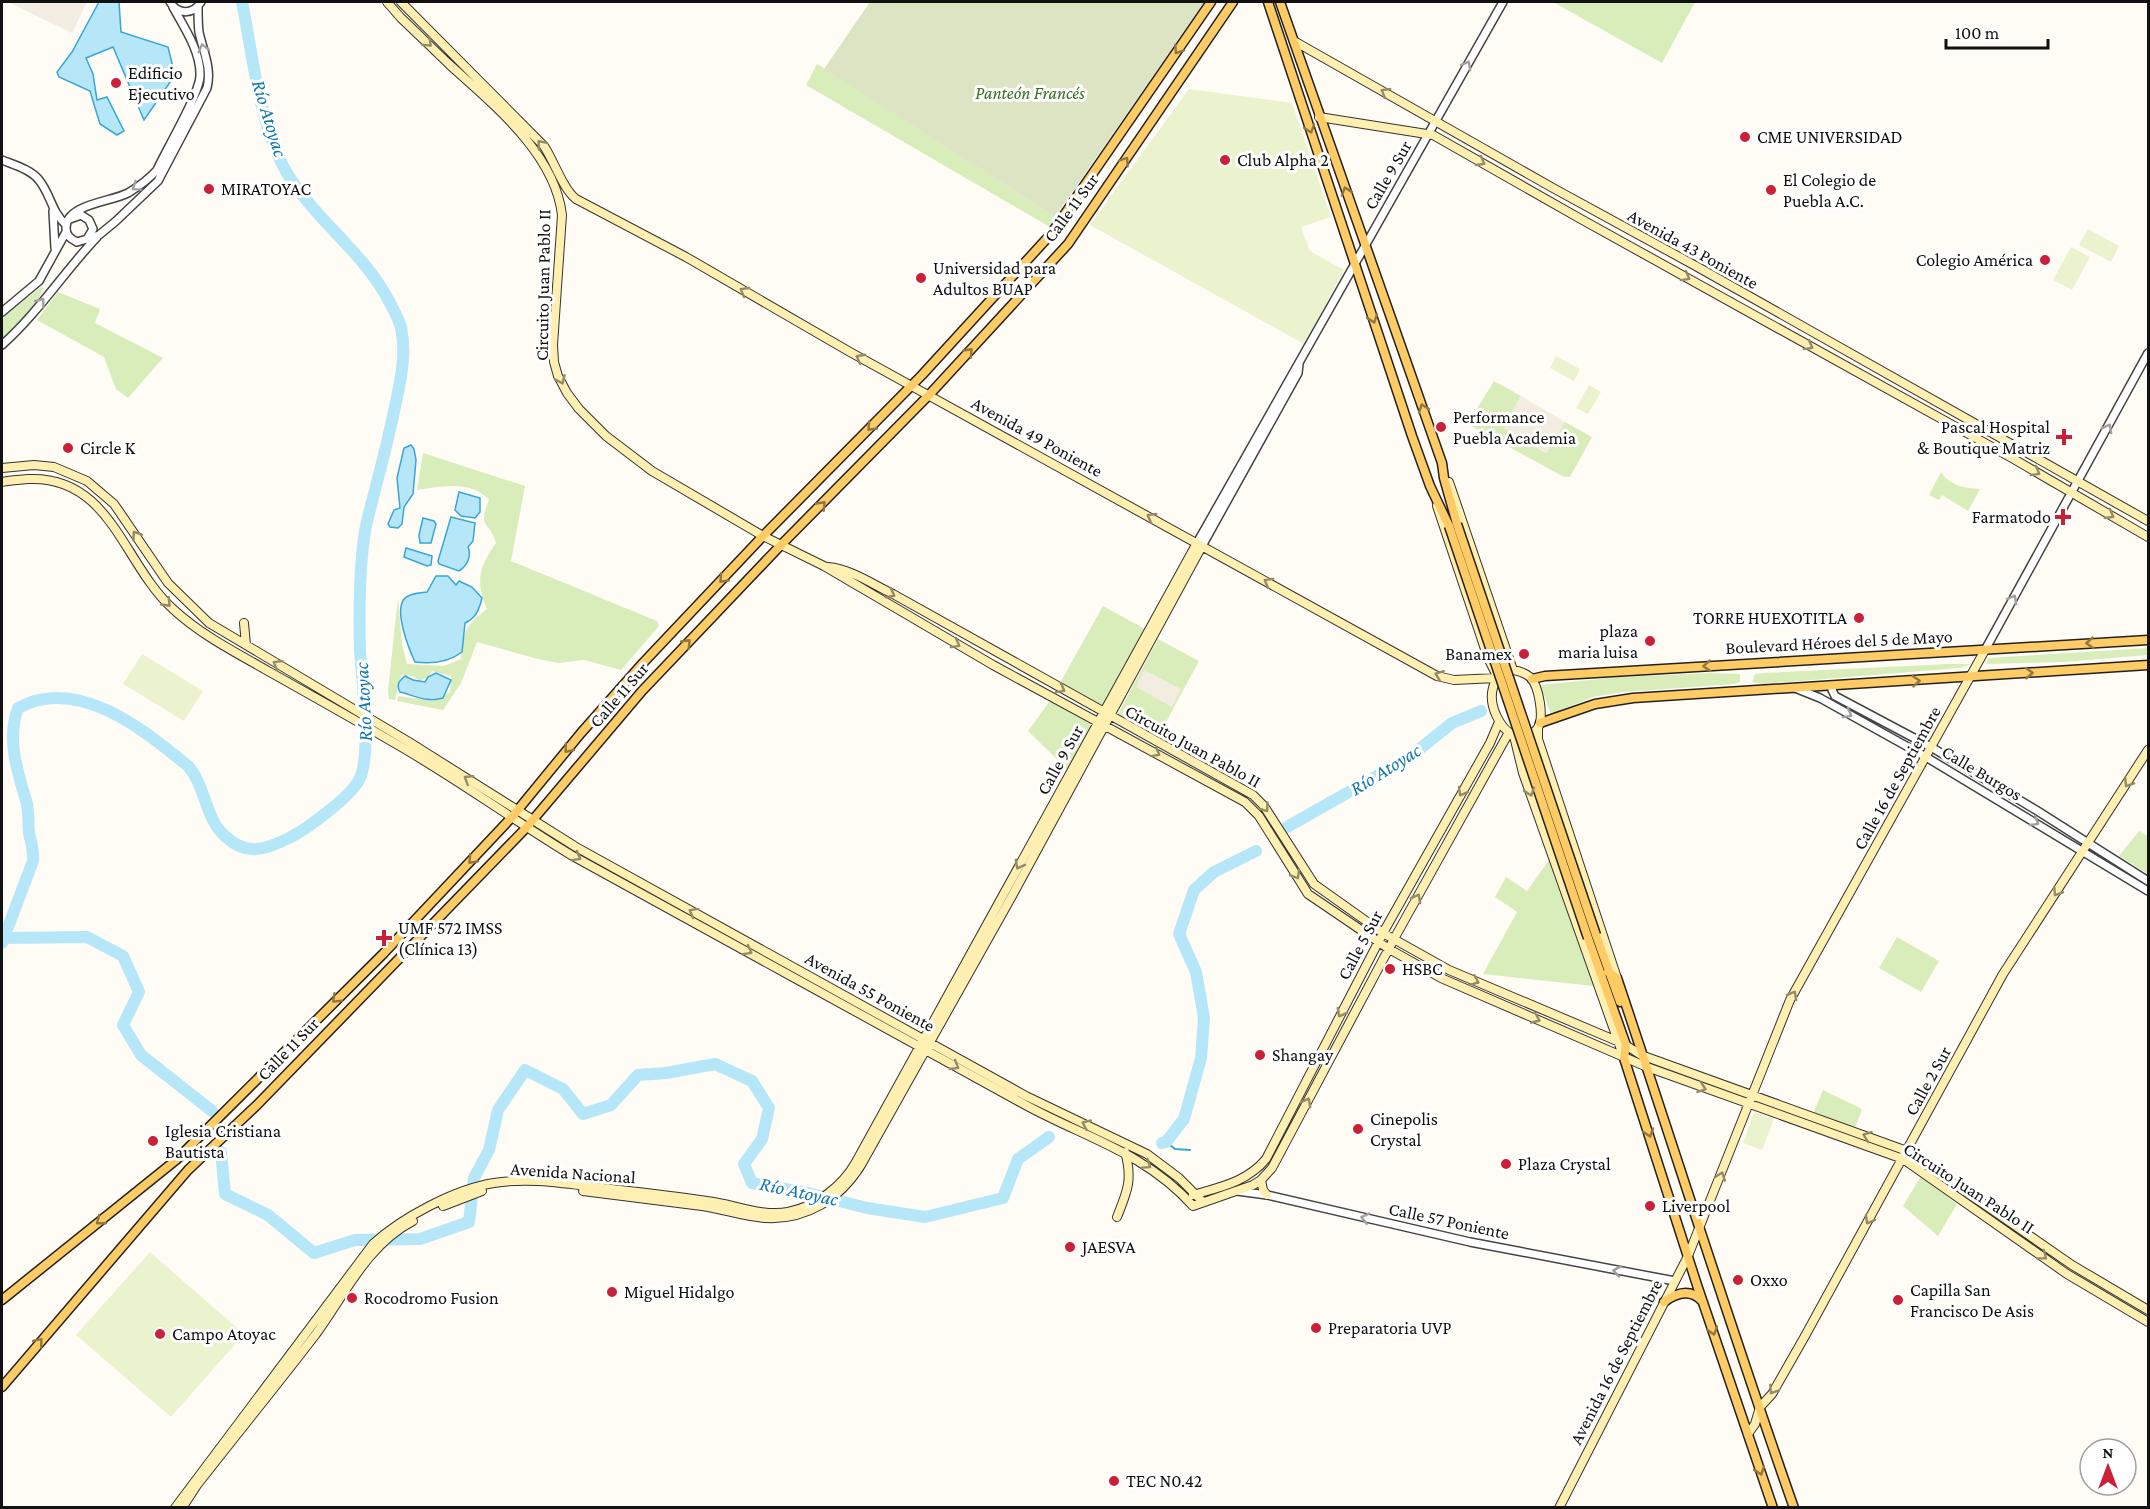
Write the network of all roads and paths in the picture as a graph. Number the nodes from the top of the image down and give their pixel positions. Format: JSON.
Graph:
{"nodes":[{"id":1,"x":387,"y":2,"type":"edge"},
{"id":2,"x":401,"y":2,"type":"edge"},
{"id":3,"x":1211,"y":2,"type":"edge"},
{"id":4,"x":1233,"y":2,"type":"edge"},
{"id":5,"x":1268,"y":2,"type":"edge"},
{"id":6,"x":1280,"y":2,"type":"edge"},
{"id":7,"x":1503,"y":2,"type":"edge"},
{"id":8,"x":171,"y":4,"type":"edge"},
{"id":9,"x":199,"y":4,"type":"edge"},
{"id":10,"x":1294,"y":41,"type":"junction"},
{"id":11,"x":1319,"y":117,"type":"junction"},
{"id":12,"x":1436,"y":122,"type":"junction"},
{"id":13,"x":1430,"y":133,"type":"junction"},
{"id":14,"x":2,"y":160,"type":"edge"},
{"id":15,"x":570,"y":194,"type":"joint"},
{"id":16,"x":53,"y":209,"type":"junction"},
{"id":17,"x":68,"y":225,"type":"junction"},
{"id":18,"x":99,"y":235,"type":"junction"},
{"id":19,"x":88,"y":238,"type":"junction"},
{"id":20,"x":1365,"y":247,"type":"junction"},
{"id":21,"x":86,"y":248,"type":"junction"},
{"id":22,"x":54,"y":252,"type":"junction"},
{"id":23,"x":1354,"y":264,"type":"junction"},
{"id":24,"x":2,"y":312,"type":"edge"},
{"id":25,"x":2,"y":345,"type":"edge"},
{"id":26,"x":2148,"y":353,"type":"edge"},
{"id":27,"x":912,"y":386,"type":"junction"},
{"id":28,"x":929,"y":395,"type":"junction"},
{"id":29,"x":1442,"y":463,"type":"junction"},
{"id":30,"x":2,"y":468,"type":"edge"},
{"id":31,"x":2,"y":482,"type":"edge"},
{"id":32,"x":2078,"y":482,"type":"junction"},
{"id":33,"x":1430,"y":486,"type":"junction"},
{"id":34,"x":2072,"y":493,"type":"junction"},
{"id":35,"x":2148,"y":521,"type":"edge"},
{"id":36,"x":1453,"y":525,"type":"junction"},
{"id":37,"x":763,"y":536,"type":"junction"},
{"id":38,"x":2148,"y":537,"type":"edge"},
{"id":39,"x":1199,"y":545,"type":"junction"},
{"id":40,"x":780,"y":546,"type":"junction"},
{"id":41,"x":824,"y":566,"type":"junction"},
{"id":42,"x":244,"y":622,"type":"dead end"},
{"id":43,"x":2148,"y":640,"type":"edge"},
{"id":44,"x":246,"y":645,"type":"junction"},
{"id":45,"x":1985,"y":650,"type":"junction"},
{"id":46,"x":2148,"y":665,"type":"edge"},
{"id":47,"x":1513,"y":670,"type":"junction"},
{"id":48,"x":1971,"y":677,"type":"junction"},
{"id":49,"x":1497,"y":678,"type":"junction"},
{"id":50,"x":1532,"y":679,"type":"junction"},
{"id":51,"x":1833,"y":687,"type":"junction"},
{"id":52,"x":1795,"y":688,"type":"junction"},
{"id":53,"x":325,"y":698,"type":"junction"},
{"id":54,"x":1106,"y":714,"type":"junction"},
{"id":55,"x":1499,"y":722,"type":"junction"},
{"id":56,"x":1102,"y":723,"type":"junction"},
{"id":57,"x":1539,"y":726,"type":"junction"},
{"id":58,"x":1511,"y":735,"type":"junction"},
{"id":59,"x":1931,"y":747,"type":"junction"},
{"id":60,"x":2148,"y":750,"type":"edge"},
{"id":61,"x":1926,"y":757,"type":"junction"},
{"id":62,"x":515,"y":814,"type":"junction"},
{"id":63,"x":532,"y":820,"type":"junction"},
{"id":64,"x":526,"y":828,"type":"junction"},
{"id":65,"x":2089,"y":843,"type":"junction"},
{"id":66,"x":2084,"y":851,"type":"junction"},
{"id":67,"x":2148,"y":882,"type":"edge"},
{"id":68,"x":2148,"y":891,"type":"edge"},
{"id":69,"x":1383,"y":933,"type":"junction"},
{"id":70,"x":1592,"y":936,"type":"junction"},
{"id":71,"x":1394,"y":939,"type":"junction"},
{"id":72,"x":1378,"y":942,"type":"junction"},
{"id":73,"x":1389,"y":949,"type":"junction"},
{"id":74,"x":1608,"y":972,"type":"junction"},
{"id":75,"x":1617,"y":978,"type":"junction"},
{"id":76,"x":1632,"y":1021,"type":"junction"},
{"id":77,"x":1622,"y":1043,"type":"junction"},
{"id":78,"x":925,"y":1044,"type":"junction"},
{"id":79,"x":1641,"y":1055,"type":"junction"},
{"id":80,"x":1624,"y":1058,"type":"junction"},
{"id":81,"x":1647,"y":1067,"type":"junction"},
{"id":82,"x":1753,"y":1095,"type":"junction"},
{"id":83,"x":1749,"y":1105,"type":"junction"},
{"id":84,"x":1283,"y":1123,"type":"junction"},
{"id":85,"x":1294,"y":1127,"type":"junction"},
{"id":86,"x":1907,"y":1150,"type":"junction"},
{"id":87,"x":1125,"y":1152,"type":"junction"},
{"id":88,"x":1903,"y":1159,"type":"junction"},
{"id":89,"x":853,"y":1173,"type":"joint"},
{"id":90,"x":1261,"y":1180,"type":"junction"},
{"id":91,"x":1218,"y":1188,"type":"junction"},
{"id":92,"x":1237,"y":1191,"type":"junction"},
{"id":93,"x":1196,"y":1194,"type":"junction"},
{"id":94,"x":1267,"y":1195,"type":"junction"},
{"id":95,"x":1186,"y":1198,"type":"junction"},
{"id":96,"x":1203,"y":1202,"type":"junction"},
{"id":97,"x":1193,"y":1206,"type":"joint"},
{"id":98,"x":1117,"y":1217,"type":"dead end"},
{"id":99,"x":1699,"y":1231,"type":"junction"},
{"id":100,"x":375,"y":1246,"type":"junction"},
{"id":101,"x":1688,"y":1256,"type":"junction"},
{"id":102,"x":1675,"y":1281,"type":"junction"},
{"id":103,"x":2,"y":1300,"type":"edge"},
{"id":104,"x":1664,"y":1302,"type":"junction"},
{"id":105,"x":1703,"y":1302,"type":"junction"},
{"id":106,"x":2148,"y":1310,"type":"edge"},
{"id":107,"x":2148,"y":1322,"type":"edge"},
{"id":108,"x":2,"y":1387,"type":"edge"},
{"id":109,"x":1760,"y":1407,"type":"junction"},
{"id":110,"x":1748,"y":1434,"type":"junction"},
{"id":111,"x":175,"y":1508,"type":"edge"},
{"id":112,"x":182,"y":1508,"type":"edge"},
{"id":113,"x":1559,"y":1508,"type":"edge"},
{"id":114,"x":1773,"y":1508,"type":"edge"},
{"id":115,"x":1794,"y":1508,"type":"edge"}],
"edges":[{"from":1,"to":37,"type":"main road","name":"Circuito Juan Pablo II","one_way":true},
{"from":15,"to":2,"type":"main road","name":"Circuito Juan Pablo II","one_way":true},
{"from":3,"to":27,"type":"main road","name":"Calle 11 Sur","one_way":true},
{"from":28,"to":4,"type":"main road","name":"Calle 11 Sur","one_way":true},
{"from":5,"to":23,"type":"main road","one_way":true},
{"from":6,"to":10,"type":"main road"},
{"from":12,"to":7,"type":"street","name":"Calle 9 Sur","one_way":true},
{"from":8,"to":9,"type":"street"},
{"from":8,"to":17,"type":"street","one_way":true},
{"from":18,"to":9,"type":"street","one_way":true},
{"from":10,"to":11,"type":"main road"},
{"from":12,"to":10,"type":"main road","name":"Avenida 43 Poniente","one_way":true},
{"from":11,"to":13,"type":"main road","name":"Avenida 43 Poniente"},
{"from":20,"to":11,"type":"main road","one_way":true},
{"from":12,"to":13,"type":"street","name":"Calle 9 Sur"},
{"from":12,"to":32,"type":"main road","name":"Avenida 43 Poniente"},
{"from":13,"to":20,"type":"street","name":"Calle 9 Sur"},
{"from":13,"to":34,"type":"main road","name":"Avenida 43 Poniente","one_way":true},
{"from":14,"to":16,"type":"street"},
{"from":27,"to":15,"type":"main road","name":"Avenida 49 Poniente","one_way":true},
{"from":16,"to":17,"type":"street"},
{"from":16,"to":22,"type":"street"},
{"from":17,"to":19,"type":"street"},
{"from":17,"to":19,"type":"street"},
{"from":17,"to":22,"type":"street"},
{"from":18,"to":19,"type":"street"},
{"from":18,"to":21,"type":"street"},
{"from":19,"to":21,"type":"street"},
{"from":20,"to":23,"type":"street","name":"Calle 9 Sur"},
{"from":29,"to":20,"type":"main road","one_way":true},
{"from":25,"to":21,"type":"street","one_way":true},
{"from":22,"to":24,"type":"street"},
{"from":23,"to":33,"type":"main road","one_way":true},
{"from":23,"to":39,"type":"street","name":"Calle 9 Sur"},
{"from":32,"to":26,"type":"street","name":"Calle 16 de Septiembre","one_way":true},
{"from":27,"to":28,"type":"main road","name":"Avenida 49 Poniente"},
{"from":27,"to":37,"type":"main road","name":"Calle 11 Sur","one_way":true},
{"from":39,"to":28,"type":"main road","name":"Avenida 49 Poniente","one_way":true},
{"from":40,"to":28,"type":"main road","name":"Calle 11 Sur","one_way":true},
{"from":29,"to":36,"type":"main road"},
{"from":29,"to":47,"type":"main road"},
{"from":44,"to":30,"type":"main road","one_way":true},
{"from":31,"to":53,"type":"main road","one_way":true},
{"from":32,"to":34,"type":"street","name":"Calle 16 de Septiembre"},
{"from":32,"to":35,"type":"main road","name":"Avenida 43 Poniente"},
{"from":33,"to":36,"type":"main road"},
{"from":33,"to":49,"type":"main road"},
{"from":34,"to":38,"type":"main road","name":"Avenida 43 Poniente","one_way":true},
{"from":45,"to":34,"type":"street","name":"Calle 16 de Septiembre","one_way":true},
{"from":36,"to":70,"type":"main road","bridge":true},
{"from":37,"to":40,"type":"main road","name":"Circuito Juan Pablo II"},
{"from":37,"to":62,"type":"main road","name":"Calle 11 Sur","one_way":true},
{"from":49,"to":39,"type":"main road","name":"Avenida 49 Poniente","one_way":true},
{"from":39,"to":54,"type":"main road","name":"Calle 9 Sur"},
{"from":40,"to":41,"type":"main road","name":"Circuito Juan Pablo II"},
{"from":63,"to":40,"type":"main road","name":"Calle 11 Sur","one_way":true},
{"from":41,"to":54,"type":"main road","name":"Circuito Juan Pablo II","one_way":true},
{"from":41,"to":56,"type":"main road","name":"Circuito Juan Pablo II","one_way":true},
{"from":42,"to":44,"type":"main road"},
{"from":43,"to":45,"type":"main road","name":"Boulevard Héroes del 5 de Mayo","one_way":true},
{"from":53,"to":44,"type":"main road","one_way":true},
{"from":45,"to":48,"type":"main road","name":"Calle 16 de Septiembre"},
{"from":45,"to":50,"type":"main road","name":"Boulevard Héroes del 5 de Mayo","one_way":true},
{"from":48,"to":46,"type":"main road","one_way":true},
{"from":47,"to":49,"type":"main road"},
{"from":47,"to":50,"type":"main road"},
{"from":51,"to":48,"type":"main road","one_way":true},
{"from":48,"to":59,"type":"main road","name":"Calle 16 de Septiembre"},
{"from":49,"to":55,"type":"main road"},
{"from":50,"to":57,"type":"main road"},
{"from":51,"to":52,"type":"main road"},
{"from":51,"to":59,"type":"street","name":"Calle Burgos"},
{"from":52,"to":57,"type":"main road"},
{"from":52,"to":61,"type":"street","name":"Calle Burgos","one_way":true},
{"from":53,"to":62,"type":"main road"},
{"from":54,"to":56,"type":"main road","name":"Calle 9 Sur"},
{"from":54,"to":69,"type":"main road","name":"Circuito Juan Pablo II","one_way":true},
{"from":55,"to":58,"type":"main road"},
{"from":55,"to":69,"type":"main road","name":"Calle 5 Sur","one_way":true},
{"from":56,"to":72,"type":"main road","name":"Circuito Juan Pablo II","one_way":true},
{"from":56,"to":78,"type":"main road","name":"Calle 9 Sur"},
{"from":57,"to":58,"type":"main road"},
{"from":57,"to":75,"type":"main road"},
{"from":71,"to":58,"type":"main road","name":"Calle 5 Sur","one_way":true},
{"from":58,"to":77,"type":"main road","one_way":true},
{"from":59,"to":61,"type":"main road","name":"Calle 16 de Septiembre"},
{"from":59,"to":65,"type":"street","name":"Calle Burgos"},
{"from":60,"to":65,"type":"main road","name":"Calle 2 Sur","one_way":true},
{"from":61,"to":66,"type":"street","name":"Calle Burgos","one_way":true},
{"from":82,"to":61,"type":"main road","name":"Calle 16 de Septiembre","one_way":true},
{"from":62,"to":63,"type":"main road","name":"Avenida 55 Poniente"},
{"from":62,"to":64,"type":"main road","name":"Avenida 55 Poniente"},
{"from":62,"to":103,"type":"main road","name":"Calle 11 Sur","one_way":true},
{"from":63,"to":64,"type":"main road","name":"Calle 11 Sur"},
{"from":78,"to":63,"type":"main road","name":"Avenida 55 Poniente","one_way":true},
{"from":64,"to":78,"type":"main road","name":"Avenida 55 Poniente","one_way":true},
{"from":108,"to":64,"type":"main road","name":"Calle 11 Sur","one_way":true},
{"from":65,"to":66,"type":"main road","name":"Calle 2 Sur"},
{"from":65,"to":67,"type":"street","name":"Calle Burgos"},
{"from":66,"to":68,"type":"street","name":"Calle Burgos"},
{"from":66,"to":86,"type":"main road","name":"Calle 2 Sur","one_way":true},
{"from":69,"to":71,"type":"main road","name":"Circuito Juan Pablo II"},
{"from":69,"to":72,"type":"main road","name":"Calle 5 Sur"},
{"from":70,"to":74,"type":"main road"},
{"from":70,"to":77,"type":"main road"},
{"from":71,"to":73,"type":"main road","name":"Calle 5 Sur"},
{"from":71,"to":77,"type":"main road","name":"Circuito Juan Pablo II","one_way":true},
{"from":72,"to":73,"type":"main road","name":"Circuito Juan Pablo II"},
{"from":72,"to":84,"type":"main road","name":"Calle 5 Sur","one_way":true},
{"from":73,"to":80,"type":"main road","name":"Circuito Juan Pablo II","one_way":true},
{"from":85,"to":73,"type":"main road","name":"Calle 5 Sur","one_way":true},
{"from":74,"to":75,"type":"main road"},
{"from":74,"to":76,"type":"main road"},
{"from":75,"to":76,"type":"main road"},
{"from":76,"to":79,"type":"main road"},
{"from":77,"to":79,"type":"main road","name":"Circuito Juan Pablo II"},
{"from":77,"to":80,"type":"main road"},
{"from":78,"to":87,"type":"main road","name":"Avenida 55 Poniente","one_way":true},
{"from":78,"to":89,"type":"main road","name":"Calle 9 Sur"},
{"from":93,"to":78,"type":"main road","name":"Avenida 55 Poniente","one_way":true},
{"from":79,"to":80,"type":"main road","name":"Circuito Juan Pablo II"},
{"from":79,"to":81,"type":"main road"},
{"from":79,"to":82,"type":"main road","name":"Circuito Juan Pablo II"},
{"from":80,"to":81,"type":"main road","name":"Circuito Juan Pablo II"},
{"from":80,"to":101,"type":"main road","one_way":true},
{"from":81,"to":83,"type":"main road","name":"Circuito Juan Pablo II","one_way":true},
{"from":81,"to":99,"type":"main road"},
{"from":82,"to":83,"type":"main road","name":"Calle 16 de Septiembre"},
{"from":86,"to":82,"type":"main road","name":"Circuito Juan Pablo II","one_way":true},
{"from":83,"to":88,"type":"main road","name":"Circuito Juan Pablo II"},
{"from":99,"to":83,"type":"main road","name":"Calle 16 de Septiembre","one_way":true},
{"from":84,"to":85,"type":"main road"},
{"from":84,"to":91,"type":"main road","name":"Calle 5 Sur"},
{"from":85,"to":90,"type":"main road","name":"Calle 5 Sur"},
{"from":86,"to":88,"type":"main road","name":"Calle 2 Sur"},
{"from":86,"to":106,"type":"main road","name":"Circuito Juan Pablo II"},
{"from":87,"to":95,"type":"main road","name":"Avenida 55 Poniente","one_way":true},
{"from":87,"to":98,"type":"main road"},
{"from":88,"to":107,"type":"main road","name":"Circuito Juan Pablo II","one_way":true},
{"from":88,"to":109,"type":"main road","name":"Calle 2 Sur","one_way":true},
{"from":89,"to":100,"type":"main road","name":"Avenida Nacional"},
{"from":90,"to":92,"type":"main road","name":"Calle 5 Sur"},
{"from":90,"to":94,"type":"main road"},
{"from":91,"to":92,"type":"street","name":"Calle 57 Poniente"},
{"from":91,"to":93,"type":"main road"},
{"from":92,"to":94,"type":"street","name":"Calle 57 Poniente"},
{"from":92,"to":96,"type":"main road","name":"Calle 5 Sur"},
{"from":93,"to":95,"type":"main road"},
{"from":93,"to":96,"type":"main road","name":"Avenida 55 Poniente"},
{"from":102,"to":94,"type":"street","name":"Calle 57 Poniente","one_way":true},
{"from":95,"to":97,"type":"main road","name":"Avenida 55 Poniente"},
{"from":96,"to":97,"type":"main road","name":"Calle 5 Sur"},
{"from":99,"to":101,"type":"main road","name":"Avenida 16 de Septiembre"},
{"from":99,"to":109,"type":"main road"},
{"from":100,"to":111,"type":"main road","name":"Avenida Nacional"},
{"from":100,"to":112,"type":"main road","name":"Avenida Nacional"},
{"from":101,"to":102,"type":"main road","name":"Avenida 16 de Septiembre"},
{"from":101,"to":105,"type":"main road"},
{"from":102,"to":104,"type":"main road","name":"Avenida 16 de Septiembre"},
{"from":104,"to":105,"type":"main road"},
{"from":104,"to":113,"type":"main road","name":"Avenida 16 de Septiembre"},
{"from":105,"to":110,"type":"main road","one_way":true},
{"from":109,"to":110,"type":"main road","name":"Calle 2 Sur"},
{"from":109,"to":115,"type":"main road"},
{"from":110,"to":114,"type":"main road","one_way":true}]}
